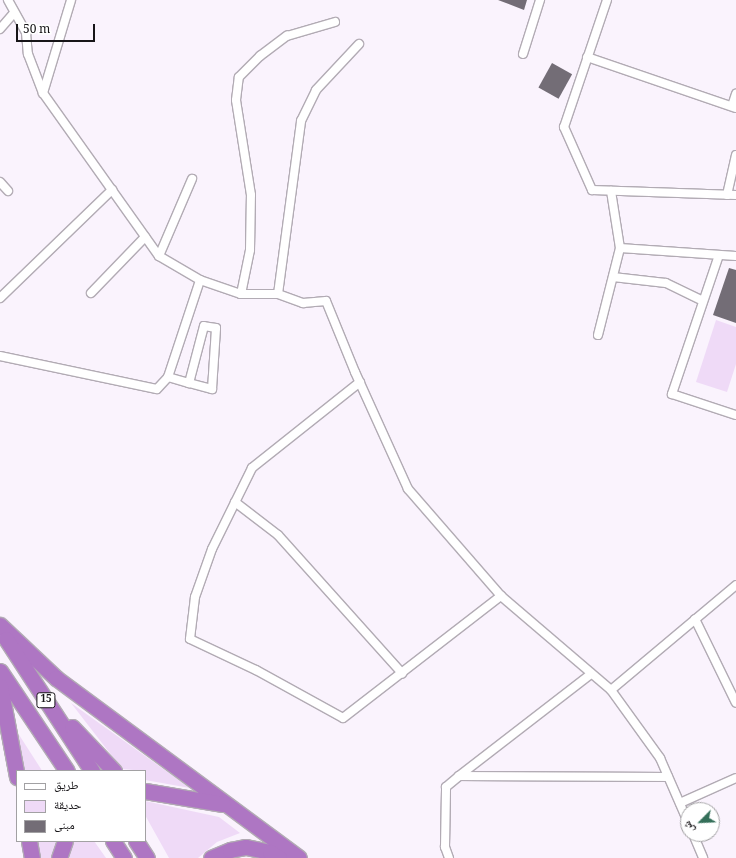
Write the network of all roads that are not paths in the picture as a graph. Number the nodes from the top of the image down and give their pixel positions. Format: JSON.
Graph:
{"nodes":[{"id":1,"x":8,"y":0,"type":"edge"},
{"id":2,"x":71,"y":0,"type":"edge"},
{"id":3,"x":540,"y":0,"type":"edge"},
{"id":4,"x":607,"y":0,"type":"edge"},
{"id":5,"x":14,"y":13,"type":"junction"},
{"id":6,"x":335,"y":22,"type":"dead end"},
{"id":7,"x":0,"y":29,"type":"edge"},
{"id":8,"x":359,"y":44,"type":"dead end"},
{"id":9,"x":523,"y":54,"type":"dead end"},
{"id":10,"x":587,"y":57,"type":"junction"},
{"id":11,"x":43,"y":93,"type":"junction"},
{"id":12,"x":736,"y":94,"type":"edge"},
{"id":13,"x":734,"y":107,"type":"edge"},
{"id":14,"x":736,"y":155,"type":"edge"},
{"id":15,"x":192,"y":179,"type":"dead end"},
{"id":16,"x":0,"y":182,"type":"edge"},
{"id":17,"x":112,"y":190,"type":"junction"},
{"id":18,"x":8,"y":191,"type":"dead end"},
{"id":19,"x":611,"y":191,"type":"junction"},
{"id":20,"x":727,"y":195,"type":"junction"},
{"id":21,"x":736,"y":195,"type":"edge"},
{"id":22,"x":145,"y":237,"type":"junction"},
{"id":23,"x":620,"y":248,"type":"junction"},
{"id":24,"x":160,"y":256,"type":"junction"},
{"id":25,"x":719,"y":256,"type":"junction"},
{"id":26,"x":736,"y":256,"type":"edge"},
{"id":27,"x":613,"y":277,"type":"junction"},
{"id":28,"x":200,"y":280,"type":"junction"},
{"id":29,"x":91,"y":292,"type":"dead end"},
{"id":30,"x":241,"y":294,"type":"junction"},
{"id":31,"x":278,"y":294,"type":"junction"},
{"id":32,"x":0,"y":298,"type":"edge"},
{"id":33,"x":703,"y":301,"type":"junction"},
{"id":34,"x":598,"y":335,"type":"dead end"},
{"id":35,"x":0,"y":356,"type":"edge"},
{"id":36,"x":168,"y":377,"type":"junction"},
{"id":37,"x":360,"y":382,"type":"junction"},
{"id":38,"x":190,"y":383,"type":"junction"},
{"id":39,"x":736,"y":415,"type":"edge"},
{"id":40,"x":235,"y":502,"type":"junction"},
{"id":41,"x":736,"y":586,"type":"edge"},
{"id":42,"x":501,"y":596,"type":"junction"},
{"id":43,"x":695,"y":620,"type":"junction"},
{"id":44,"x":0,"y":625,"type":"edge"},
{"id":45,"x":0,"y":630,"type":"edge"},
{"id":46,"x":0,"y":671,"type":"edge"},
{"id":47,"x":402,"y":673,"type":"junction"},
{"id":48,"x":591,"y":674,"type":"junction"},
{"id":49,"x":0,"y":686,"type":"edge"},
{"id":50,"x":611,"y":690,"type":"junction"},
{"id":51,"x":49,"y":703,"type":"junction"},
{"id":52,"x":736,"y":703,"type":"edge"},
{"id":53,"x":48,"y":742,"type":"junction"},
{"id":54,"x":56,"y":770,"type":"edge"},
{"id":55,"x":66,"y":770,"type":"edge"},
{"id":56,"x":91,"y":770,"type":"edge"},
{"id":57,"x":113,"y":770,"type":"edge"},
{"id":58,"x":16,"y":772,"type":"edge"},
{"id":59,"x":458,"y":776,"type":"junction"},
{"id":60,"x":668,"y":777,"type":"junction"},
{"id":61,"x":736,"y":778,"type":"edge"},
{"id":62,"x":146,"y":791,"type":"edge"},
{"id":63,"x":684,"y":802,"type":"edge"},
{"id":64,"x":226,"y":804,"type":"junction"},
{"id":65,"x":680,"y":804,"type":"edge"},
{"id":66,"x":29,"y":842,"type":"edge"},
{"id":67,"x":65,"y":842,"type":"edge"},
{"id":68,"x":114,"y":842,"type":"edge"},
{"id":69,"x":137,"y":842,"type":"edge"},
{"id":70,"x":696,"y":842,"type":"edge"},
{"id":71,"x":32,"y":858,"type":"edge"},
{"id":72,"x":59,"y":858,"type":"edge"},
{"id":73,"x":124,"y":858,"type":"edge"},
{"id":74,"x":147,"y":858,"type":"edge"},
{"id":75,"x":211,"y":858,"type":"edge"},
{"id":76,"x":278,"y":858,"type":"edge"},
{"id":77,"x":299,"y":858,"type":"edge"},
{"id":78,"x":449,"y":858,"type":"edge"},
{"id":79,"x":703,"y":858,"type":"edge"}],
"edges":[{"from":1,"to":5,"type":"street"},
{"from":2,"to":11,"type":"street"},
{"from":3,"to":9,"type":"street"},
{"from":4,"to":10,"type":"street"},
{"from":5,"to":7,"type":"street"},
{"from":5,"to":11,"type":"street"},
{"from":6,"to":30,"type":"street"},
{"from":8,"to":31,"type":"street"},
{"from":10,"to":13,"type":"street"},
{"from":10,"to":19,"type":"street"},
{"from":11,"to":17,"type":"street"},
{"from":12,"to":13,"type":"street"},
{"from":14,"to":20,"type":"street"},
{"from":15,"to":24,"type":"street"},
{"from":16,"to":18,"type":"street"},
{"from":17,"to":22,"type":"street"},
{"from":17,"to":32,"type":"street"},
{"from":19,"to":20,"type":"street"},
{"from":19,"to":23,"type":"street"},
{"from":20,"to":21,"type":"street"},
{"from":22,"to":24,"type":"street"},
{"from":22,"to":29,"type":"street"},
{"from":23,"to":25,"type":"street"},
{"from":23,"to":27,"type":"street"},
{"from":24,"to":28,"type":"street"},
{"from":25,"to":26,"type":"street"},
{"from":25,"to":33,"type":"street"},
{"from":27,"to":33,"type":"street"},
{"from":27,"to":34,"type":"street"},
{"from":28,"to":30,"type":"street"},
{"from":28,"to":36,"type":"street"},
{"from":30,"to":31,"type":"street"},
{"from":31,"to":37,"type":"street"},
{"from":33,"to":39,"type":"street"},
{"from":35,"to":36,"type":"street"},
{"from":36,"to":38,"type":"street"},
{"from":37,"to":40,"type":"street"},
{"from":37,"to":42,"type":"street"},
{"from":38,"to":38,"type":"street"},
{"from":40,"to":47,"type":"street"},
{"from":40,"to":47,"type":"street"},
{"from":41,"to":43,"type":"street"},
{"from":42,"to":47,"type":"street"},
{"from":42,"to":48,"type":"street"},
{"from":43,"to":50,"type":"street"},
{"from":43,"to":52,"type":"street"},
{"from":44,"to":64,"type":"highway"},
{"from":45,"to":51,"type":"highway","number":"15"},
{"from":46,"to":53,"type":"highway","number":"15"},
{"from":48,"to":50,"type":"street"},
{"from":48,"to":59,"type":"street"},
{"from":49,"to":58,"type":"highway"},
{"from":50,"to":60,"type":"street"},
{"from":51,"to":56,"type":"highway","number":"15"},
{"from":51,"to":57,"type":"highway"},
{"from":53,"to":54,"type":"highway"},
{"from":53,"to":55,"type":"highway","number":"15"},
{"from":59,"to":60,"type":"street"},
{"from":59,"to":78,"type":"street"},
{"from":60,"to":65,"type":"street"},
{"from":61,"to":63,"type":"street"},
{"from":62,"to":64,"type":"highway"},
{"from":64,"to":77,"type":"highway"},
{"from":66,"to":71,"type":"highway"},
{"from":67,"to":72,"type":"highway"},
{"from":68,"to":73,"type":"highway"},
{"from":69,"to":74,"type":"highway"},
{"from":70,"to":79,"type":"street"},
{"from":75,"to":76,"type":"highway"}]}
